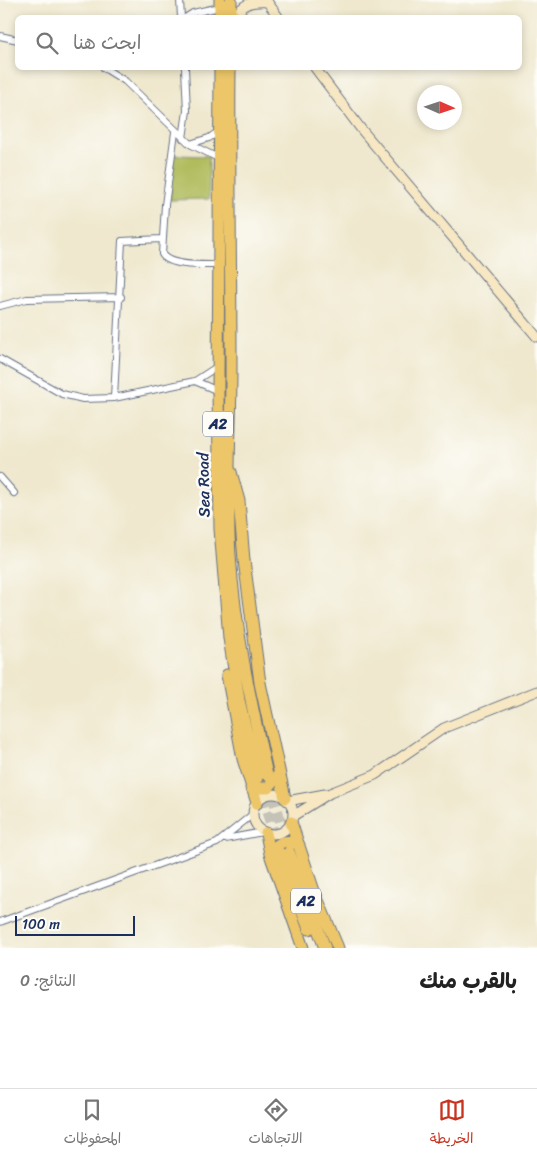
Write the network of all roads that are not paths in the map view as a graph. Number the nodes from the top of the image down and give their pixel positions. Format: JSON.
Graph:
{"nodes":[{"id":1,"x":180,"y":0,"type":"edge"},
{"id":2,"x":231,"y":0,"type":"edge"},
{"id":3,"x":267,"y":1,"type":"edge"},
{"id":4,"x":220,"y":8,"type":"edge"},
{"id":5,"x":181,"y":15,"type":"edge"},
{"id":6,"x":190,"y":15,"type":"edge"},
{"id":7,"x":231,"y":15,"type":"edge"},
{"id":8,"x":236,"y":15,"type":"edge"},
{"id":9,"x":277,"y":15,"type":"edge"},
{"id":10,"x":0,"y":36,"type":"edge"},
{"id":11,"x":15,"y":39,"type":"edge"},
{"id":12,"x":107,"y":70,"type":"edge"},
{"id":13,"x":186,"y":70,"type":"edge"},
{"id":14,"x":220,"y":70,"type":"edge"},
{"id":15,"x":230,"y":70,"type":"edge"},
{"id":16,"x":317,"y":70,"type":"edge"},
{"id":17,"x":221,"y":130,"type":"junction"},
{"id":18,"x":175,"y":132,"type":"junction"},
{"id":19,"x":183,"y":138,"type":"junction"},
{"id":20,"x":190,"y":144,"type":"junction"},
{"id":21,"x":220,"y":160,"type":"junction"},
{"id":22,"x":162,"y":239,"type":"junction"},
{"id":23,"x":220,"y":265,"type":"junction"},
{"id":24,"x":121,"y":297,"type":"junction"},
{"id":25,"x":0,"y":306,"type":"edge"},
{"id":26,"x":537,"y":337,"type":"edge"},
{"id":27,"x":0,"y":360,"type":"edge"},
{"id":28,"x":218,"y":366,"type":"junction"},
{"id":29,"x":196,"y":381,"type":"junction"},
{"id":30,"x":218,"y":391,"type":"junction"},
{"id":31,"x":114,"y":398,"type":"junction"},
{"id":32,"x":228,"y":464,"type":"junction"},
{"id":33,"x":0,"y":477,"type":"edge"},
{"id":34,"x":14,"y":493,"type":"dead end"},
{"id":35,"x":537,"y":691,"type":"edge"},
{"id":36,"x":279,"y":774,"type":"junction"},
{"id":37,"x":258,"y":780,"type":"junction"},
{"id":38,"x":330,"y":793,"type":"junction"},
{"id":39,"x":286,"y":799,"type":"junction"},
{"id":40,"x":255,"y":808,"type":"junction"},
{"id":41,"x":292,"y":819,"type":"junction"},
{"id":42,"x":265,"y":832,"type":"junction"},
{"id":43,"x":224,"y":839,"type":"junction"},
{"id":44,"x":299,"y":845,"type":"junction"},
{"id":45,"x":280,"y":853,"type":"junction"},
{"id":46,"x":0,"y":922,"type":"edge"},
{"id":47,"x":303,"y":948,"type":"edge"},
{"id":48,"x":317,"y":948,"type":"edge"},
{"id":49,"x":325,"y":948,"type":"edge"},
{"id":50,"x":338,"y":948,"type":"edge"}],
"edges":[{"from":1,"to":5,"type":"street"},
{"from":2,"to":7,"type":"highway"},
{"from":3,"to":8,"type":"main road"},
{"from":3,"to":9,"type":"main road"},
{"from":4,"to":6,"type":"street"},
{"from":10,"to":11,"type":"street"},
{"from":12,"to":18,"type":"street"},
{"from":13,"to":19,"type":"street"},
{"from":14,"to":17,"type":"highway","name":"Sea Road","number":"A2"},
{"from":15,"to":32,"type":"highway","name":"Sea Road","number":"A2"},
{"from":16,"to":26,"type":"main road"},
{"from":17,"to":20,"type":"street"},
{"from":17,"to":21,"type":"highway","name":"Sea Road","number":"A2"},
{"from":18,"to":19,"type":"street"},
{"from":18,"to":22,"type":"street"},
{"from":19,"to":20,"type":"street"},
{"from":20,"to":21,"type":"street"},
{"from":21,"to":23,"type":"highway","name":"Sea Road","number":"A2"},
{"from":22,"to":23,"type":"street"},
{"from":22,"to":24,"type":"street"},
{"from":23,"to":28,"type":"highway","name":"Sea Road","number":"A2"},
{"from":24,"to":25,"type":"street"},
{"from":24,"to":31,"type":"street"},
{"from":27,"to":31,"type":"street"},
{"from":28,"to":29,"type":"street"},
{"from":28,"to":30,"type":"highway","name":"Sea Road","number":"A2"},
{"from":29,"to":30,"type":"street"},
{"from":29,"to":31,"type":"street"},
{"from":30,"to":37,"type":"highway","name":"Sea Road","number":"A2"},
{"from":32,"to":36,"type":"highway"},
{"from":32,"to":37,"type":"highway","name":"Sea Road","number":"A2"},
{"from":33,"to":34,"type":"street"},
{"from":35,"to":38,"type":"main road"},
{"from":36,"to":37,"type":"highway"},
{"from":36,"to":39,"type":"highway"},
{"from":37,"to":40,"type":"highway"},
{"from":38,"to":39,"type":"main road"},
{"from":38,"to":41,"type":"main road"},
{"from":39,"to":40,"type":"main road"},
{"from":39,"to":41,"type":"main road"},
{"from":40,"to":42,"type":"main road"},
{"from":40,"to":43,"type":"street"},
{"from":41,"to":42,"type":"main road"},
{"from":41,"to":44,"type":"highway"},
{"from":42,"to":43,"type":"street"},
{"from":42,"to":45,"type":"highway"},
{"from":43,"to":46,"type":"street"},
{"from":44,"to":45,"type":"highway"},
{"from":44,"to":50,"type":"highway"},
{"from":45,"to":47,"type":"highway"},
{"from":45,"to":48,"type":"highway","number":"A2"},
{"from":45,"to":49,"type":"highway","number":"A2"}]}
